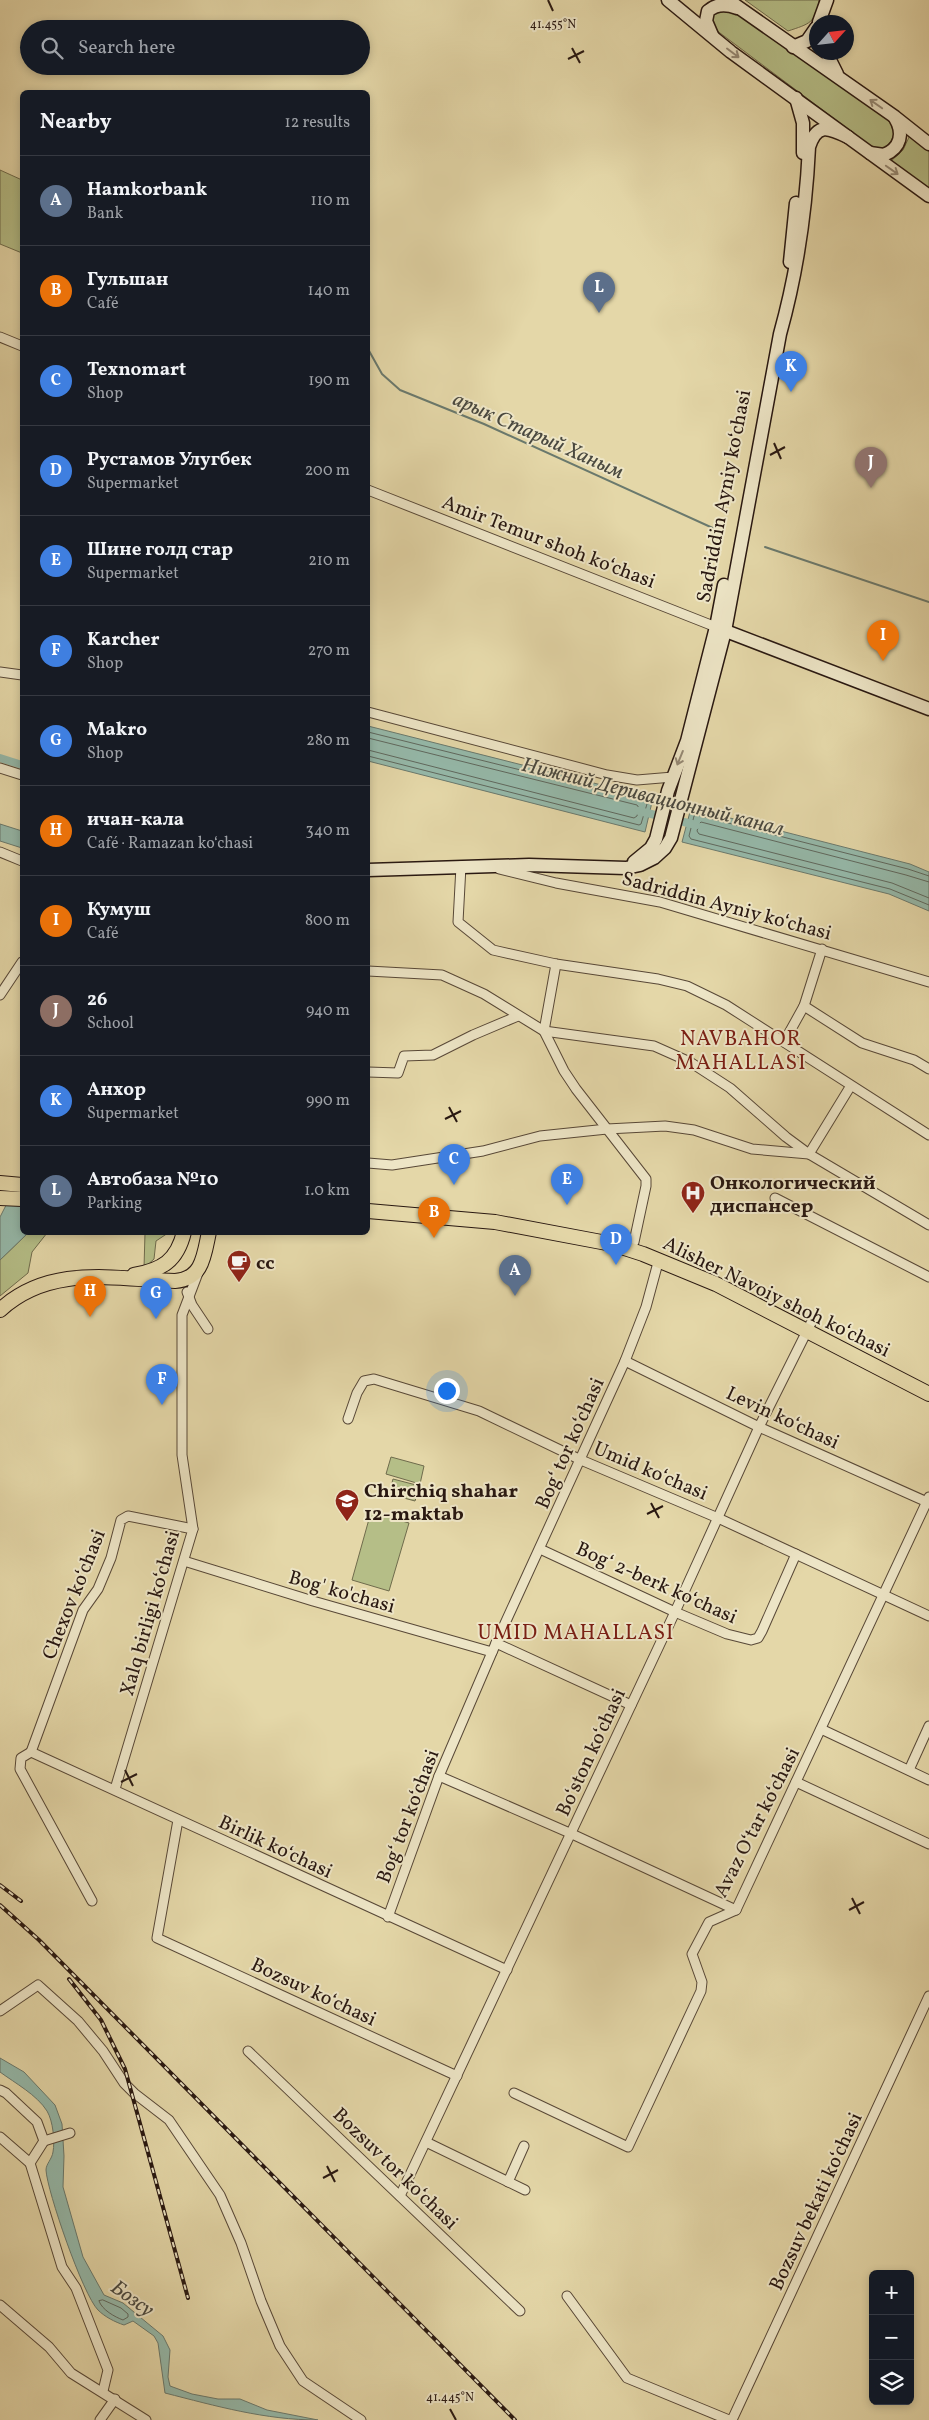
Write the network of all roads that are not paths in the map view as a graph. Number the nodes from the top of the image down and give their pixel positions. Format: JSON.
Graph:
{"nodes":[{"id":1,"x":668,"y":0,"type":"edge"},
{"id":2,"x":728,"y":0,"type":"edge"},
{"id":3,"x":828,"y":0,"type":"edge"},
{"id":4,"x":742,"y":11,"type":"junction"},
{"id":5,"x":822,"y":15,"type":"edge"},
{"id":6,"x":826,"y":15,"type":"edge"},
{"id":7,"x":809,"y":38,"type":"edge"},
{"id":8,"x":718,"y":41,"type":"junction"},
{"id":9,"x":793,"y":47,"type":"junction"},
{"id":10,"x":829,"y":60,"type":"edge"},
{"id":11,"x":844,"y":82,"type":"junction"},
{"id":12,"x":796,"y":98,"type":"junction"},
{"id":13,"x":895,"y":117,"type":"junction"},
{"id":14,"x":848,"y":138,"type":"junction"},
{"id":15,"x":929,"y":144,"type":"edge"},
{"id":16,"x":867,"y":152,"type":"junction"},
{"id":17,"x":929,"y":196,"type":"edge"},
{"id":18,"x":0,"y":336,"type":"edge"},
{"id":19,"x":20,"y":345,"type":"edge"},
{"id":20,"x":370,"y":491,"type":"edge"},
{"id":21,"x":720,"y":629,"type":"junction"},
{"id":22,"x":0,"y":672,"type":"edge"},
{"id":23,"x":20,"y":675,"type":"edge"},
{"id":24,"x":929,"y":709,"type":"edge"},
{"id":25,"x":370,"y":713,"type":"edge"},
{"id":26,"x":0,"y":768,"type":"edge"},
{"id":27,"x":20,"y":773,"type":"edge"},
{"id":28,"x":673,"y":777,"type":"junction"},
{"id":29,"x":0,"y":852,"type":"edge"},
{"id":30,"x":20,"y":860,"type":"edge"},
{"id":31,"x":461,"y":866,"type":"junction"},
{"id":32,"x":483,"y":866,"type":"junction"},
{"id":33,"x":610,"y":868,"type":"junction"},
{"id":34,"x":370,"y":870,"type":"edge"},
{"id":35,"x":822,"y":949,"type":"junction"},
{"id":36,"x":556,"y":964,"type":"junction"},
{"id":37,"x":20,"y":965,"type":"edge"},
{"id":38,"x":370,"y":970,"type":"edge"},
{"id":39,"x":929,"y":982,"type":"edge"},
{"id":40,"x":0,"y":995,"type":"edge"},
{"id":41,"x":804,"y":1006,"type":"junction"},
{"id":42,"x":518,"y":1016,"type":"junction"},
{"id":43,"x":544,"y":1031,"type":"junction"},
{"id":44,"x":784,"y":1042,"type":"junction"},
{"id":45,"x":929,"y":1069,"type":"edge"},
{"id":46,"x":370,"y":1072,"type":"edge"},
{"id":47,"x":850,"y":1087,"type":"junction"},
{"id":48,"x":607,"y":1129,"type":"junction"},
{"id":49,"x":929,"y":1136,"type":"edge"},
{"id":50,"x":809,"y":1154,"type":"junction"},
{"id":51,"x":370,"y":1162,"type":"edge"},
{"id":52,"x":0,"y":1183,"type":"edge"},
{"id":53,"x":20,"y":1185,"type":"edge"},
{"id":54,"x":0,"y":1198,"type":"edge"},
{"id":55,"x":775,"y":1198,"type":"dead end"},
{"id":56,"x":20,"y":1199,"type":"edge"},
{"id":57,"x":370,"y":1201,"type":"edge"},
{"id":58,"x":370,"y":1210,"type":"edge"},
{"id":59,"x":929,"y":1226,"type":"edge"},
{"id":60,"x":209,"y":1235,"type":"edge"},
{"id":61,"x":182,"y":1238,"type":"edge"},
{"id":62,"x":634,"y":1242,"type":"junction"},
{"id":63,"x":659,"y":1259,"type":"junction"},
{"id":64,"x":201,"y":1268,"type":"junction"},
{"id":65,"x":929,"y":1277,"type":"edge"},
{"id":66,"x":117,"y":1278,"type":"junction"},
{"id":67,"x":182,"y":1280,"type":"junction"},
{"id":68,"x":188,"y":1295,"type":"junction"},
{"id":69,"x":0,"y":1310,"type":"edge"},
{"id":70,"x":182,"y":1315,"type":"junction"},
{"id":71,"x":809,"y":1327,"type":"junction"},
{"id":72,"x":625,"y":1361,"type":"junction"},
{"id":73,"x":929,"y":1383,"type":"edge"},
{"id":74,"x":929,"y":1394,"type":"edge"},
{"id":75,"x":348,"y":1420,"type":"dead end"},
{"id":76,"x":759,"y":1427,"type":"junction"},
{"id":77,"x":581,"y":1460,"type":"junction"},
{"id":78,"x":928,"y":1500,"type":"edge"},
{"id":79,"x":718,"y":1518,"type":"junction"},
{"id":80,"x":193,"y":1529,"type":"junction"},
{"id":81,"x":540,"y":1549,"type":"junction"},
{"id":82,"x":796,"y":1554,"type":"junction"},
{"id":83,"x":184,"y":1562,"type":"junction"},
{"id":84,"x":885,"y":1594,"type":"junction"},
{"id":85,"x":675,"y":1612,"type":"junction"},
{"id":86,"x":929,"y":1616,"type":"edge"},
{"id":87,"x":494,"y":1647,"type":"junction"},
{"id":88,"x":631,"y":1704,"type":"junction"},
{"id":89,"x":929,"y":1726,"type":"edge"},
{"id":90,"x":822,"y":1730,"type":"junction"},
{"id":91,"x":31,"y":1752,"type":"junction"},
{"id":92,"x":908,"y":1770,"type":"junction"},
{"id":93,"x":438,"y":1776,"type":"junction"},
{"id":94,"x":929,"y":1780,"type":"edge"},
{"id":95,"x":796,"y":1782,"type":"junction"},
{"id":96,"x":115,"y":1789,"type":"junction"},
{"id":97,"x":178,"y":1820,"type":"junction"},
{"id":98,"x":572,"y":1834,"type":"junction"},
{"id":99,"x":929,"y":1844,"type":"edge"},
{"id":100,"x":92,"y":1901,"type":"dead end"},
{"id":101,"x":736,"y":1910,"type":"junction"},
{"id":102,"x":388,"y":1916,"type":"junction"},
{"id":103,"x":507,"y":1970,"type":"junction"},
{"id":104,"x":929,"y":1996,"type":"edge"},
{"id":105,"x":0,"y":2011,"type":"edge"},
{"id":106,"x":248,"y":2051,"type":"dead end"},
{"id":107,"x":457,"y":2076,"type":"junction"},
{"id":108,"x":0,"y":2090,"type":"edge"},
{"id":109,"x":514,"y":2093,"type":"dead end"},
{"id":110,"x":70,"y":2133,"type":"dead end"},
{"id":111,"x":0,"y":2138,"type":"edge"},
{"id":112,"x":44,"y":2141,"type":"junction"},
{"id":113,"x":426,"y":2142,"type":"junction"},
{"id":114,"x":524,"y":2146,"type":"dead end"},
{"id":115,"x":30,"y":2163,"type":"junction"},
{"id":116,"x":508,"y":2182,"type":"junction"},
{"id":117,"x":525,"y":2190,"type":"dead end"},
{"id":118,"x":400,"y":2196,"type":"junction"},
{"id":119,"x":567,"y":2296,"type":"dead end"},
{"id":120,"x":0,"y":2305,"type":"edge"},
{"id":121,"x":520,"y":2311,"type":"dead end"},
{"id":122,"x":102,"y":2391,"type":"junction"},
{"id":123,"x":115,"y":2399,"type":"junction"},
{"id":124,"x":100,"y":2420,"type":"edge"},
{"id":125,"x":146,"y":2420,"type":"edge"},
{"id":126,"x":362,"y":2420,"type":"edge"},
{"id":127,"x":731,"y":2420,"type":"edge"}],
"edges":[{"from":1,"to":8,"type":"main road"},
{"from":2,"to":4,"type":"main road"},
{"from":3,"to":5,"type":"main road"},
{"from":3,"to":6,"type":"main road"},
{"from":4,"to":8,"type":"main road"},
{"from":4,"to":9,"type":"main road"},
{"from":7,"to":9,"type":"main road"},
{"from":8,"to":12,"type":"main road","one_way":true},
{"from":9,"to":11,"type":"main road"},
{"from":10,"to":11,"type":"main road"},
{"from":13,"to":11,"type":"main road","one_way":true},
{"from":12,"to":14,"type":"main road"},
{"from":12,"to":21,"type":"main road","name":"Sadriddin Ayniy ko‘chasi"},
{"from":13,"to":15,"type":"main road"},
{"from":13,"to":16,"type":"main road"},
{"from":14,"to":16,"type":"main road"},
{"from":14,"to":21,"type":"main road","name":"Sadriddin Ayniy ko‘chasi"},
{"from":16,"to":17,"type":"main road","one_way":true},
{"from":18,"to":19,"type":"street"},
{"from":20,"to":21,"type":"street","name":"Amir Temur shoh ko‘chasi"},
{"from":21,"to":24,"type":"main road","name":"Amir Temur shoh ko‘chasi"},
{"from":21,"to":28,"type":"main road","name":"Sadriddin Ayniy ko‘chasi","one_way":true},
{"from":21,"to":33,"type":"main road","name":"Sadriddin Ayniy ko‘chasi"},
{"from":22,"to":23,"type":"street"},
{"from":25,"to":28,"type":"street"},
{"from":26,"to":27,"type":"street"},
{"from":28,"to":33,"type":"main road","name":"Sadriddin Ayniy ko‘chasi"},
{"from":29,"to":30,"type":"street"},
{"from":31,"to":32,"type":"main road","name":"Sadriddin Ayniy ko‘chasi"},
{"from":31,"to":34,"type":"main road","name":"Sadriddin Ayniy ko‘chasi"},
{"from":31,"to":36,"type":"street"},
{"from":32,"to":33,"type":"main road","name":"Sadriddin Ayniy ko‘chasi"},
{"from":32,"to":35,"type":"street","name":"Sadriddin Ayniy ko‘chasi"},
{"from":35,"to":39,"type":"street","name":"Sadriddin Ayniy ko‘chasi"},
{"from":35,"to":41,"type":"street"},
{"from":36,"to":43,"type":"street"},
{"from":36,"to":44,"type":"street"},
{"from":37,"to":40,"type":"street"},
{"from":38,"to":42,"type":"street"},
{"from":41,"to":44,"type":"street"},
{"from":41,"to":45,"type":"street"},
{"from":42,"to":43,"type":"street"},
{"from":42,"to":46,"type":"street"},
{"from":43,"to":48,"type":"street"},
{"from":43,"to":50,"type":"street"},
{"from":44,"to":47,"type":"street"},
{"from":47,"to":49,"type":"street"},
{"from":47,"to":50,"type":"street"},
{"from":48,"to":50,"type":"street"},
{"from":48,"to":51,"type":"street"},
{"from":48,"to":62,"type":"street"},
{"from":50,"to":59,"type":"street"},
{"from":52,"to":53,"type":"main road"},
{"from":54,"to":56,"type":"main road"},
{"from":55,"to":65,"type":"street"},
{"from":57,"to":62,"type":"main road","name":"Alisher Navoiy shoh koʻchasi"},
{"from":58,"to":63,"type":"main road","name":"Alisher Navoiy shoh koʻchasi"},
{"from":60,"to":64,"type":"main road"},
{"from":61,"to":66,"type":"main road"},
{"from":61,"to":67,"type":"main road"},
{"from":62,"to":71,"type":"main road","name":"Alisher Navoiy shoh koʻchasi"},
{"from":63,"to":71,"type":"main road","name":"Alisher Navoiy shoh koʻchasi"},
{"from":63,"to":72,"type":"street","name":"Bog‘ tor ko‘chasi"},
{"from":64,"to":67,"type":"main road"},
{"from":64,"to":68,"type":"street","name":"Xalq birligi ko‘chasi"},
{"from":66,"to":67,"type":"main road"},
{"from":66,"to":69,"type":"main road"},
{"from":67,"to":68,"type":"street"},
{"from":68,"to":70,"type":"street","name":"Xalq birligi ko‘chasi"},
{"from":68,"to":70,"type":"street"},
{"from":70,"to":80,"type":"street","name":"Xalq birligi ko‘chasi"},
{"from":71,"to":73,"type":"main road","name":"Alisher Navoiy shoh koʻchasi"},
{"from":71,"to":74,"type":"main road","name":"Alisher Navoiy shoh koʻchasi"},
{"from":71,"to":76,"type":"street","name":"Bo‘ston ko‘chasi"},
{"from":72,"to":76,"type":"street","name":"Levin ko‘chasi"},
{"from":72,"to":77,"type":"street","name":"Bog‘ tor ko‘chasi"},
{"from":75,"to":77,"type":"street","name":"Umid ko‘chasi"},
{"from":76,"to":78,"type":"street","name":"Levin ko‘chasi"},
{"from":76,"to":79,"type":"street","name":"Bo‘ston ko‘chasi"},
{"from":77,"to":79,"type":"street","name":"Umid ko‘chasi"},
{"from":77,"to":81,"type":"street","name":"Bog‘ tor ko‘chasi"},
{"from":78,"to":84,"type":"street","name":"Avaz O‘tar ko‘chasi"},
{"from":79,"to":82,"type":"street","name":"Umid ko‘chasi"},
{"from":79,"to":85,"type":"street","name":"Bo‘ston ko‘chasi"},
{"from":80,"to":83,"type":"street","name":"Xalq birligi ko‘chasi"},
{"from":80,"to":91,"type":"street","name":"Chexov ko‘chasi"},
{"from":81,"to":85,"type":"street","name":"Bog‘ 2-berk ko‘chasi"},
{"from":81,"to":87,"type":"street","name":"Bog‘ tor ko‘chasi"},
{"from":82,"to":84,"type":"street","name":"Umid ko‘chasi"},
{"from":82,"to":85,"type":"street","name":"Bog‘ 2-berk ko‘chasi"},
{"from":83,"to":87,"type":"street","name":"Bog' ko'chasi"},
{"from":83,"to":96,"type":"street","name":"Xalq birligi ko‘chasi"},
{"from":84,"to":86,"type":"street","name":"Umid ko‘chasi"},
{"from":84,"to":90,"type":"street","name":"Avaz O‘tar ko‘chasi"},
{"from":85,"to":88,"type":"street","name":"Bo‘ston ko‘chasi"},
{"from":87,"to":88,"type":"street","name":"Bog' ko'chasi"},
{"from":87,"to":93,"type":"street","name":"Bog‘ tor ko‘chasi"},
{"from":88,"to":98,"type":"street","name":"Bo‘ston ko‘chasi"},
{"from":89,"to":92,"type":"street"},
{"from":90,"to":92,"type":"street"},
{"from":90,"to":95,"type":"street","name":"Avaz O‘tar ko‘chasi"},
{"from":91,"to":96,"type":"street","name":"Birlik ko‘chasi"},
{"from":91,"to":100,"type":"street"},
{"from":92,"to":94,"type":"street"},
{"from":93,"to":98,"type":"street"},
{"from":93,"to":102,"type":"street","name":"Bog‘ tor ko‘chasi"},
{"from":95,"to":99,"type":"street"},
{"from":95,"to":101,"type":"street","name":"Avaz O‘tar ko‘chasi"},
{"from":96,"to":97,"type":"street","name":"Birlik ko‘chasi"},
{"from":97,"to":102,"type":"street","name":"Birlik ko‘chasi"},
{"from":97,"to":107,"type":"street","name":"Bozsuv ko‘chasi"},
{"from":98,"to":101,"type":"street"},
{"from":98,"to":103,"type":"street","name":"Bo‘ston ko‘chasi"},
{"from":101,"to":109,"type":"street","name":"Avaz O‘tar ko‘chasi"},
{"from":102,"to":103,"type":"street","name":"Birlik ko‘chasi"},
{"from":103,"to":107,"type":"street","name":"Bo‘ston ko‘chasi"},
{"from":104,"to":127,"type":"street","name":"Bozsuv bekati ko‘chasi"},
{"from":105,"to":126,"type":"street"},
{"from":106,"to":118,"type":"street","name":"Bozsuv tor ko‘chasi"},
{"from":107,"to":113,"type":"street","name":"Bo‘ston ko‘chasi"},
{"from":108,"to":112,"type":"street"},
{"from":110,"to":112,"type":"street"},
{"from":111,"to":115,"type":"street"},
{"from":112,"to":115,"type":"street"},
{"from":113,"to":116,"type":"street"},
{"from":113,"to":118,"type":"street","name":"Bo‘ston ko‘chasi"},
{"from":114,"to":116,"type":"street"},
{"from":115,"to":122,"type":"street"},
{"from":116,"to":117,"type":"street"},
{"from":118,"to":121,"type":"street","name":"Bozsuv tor ko‘chasi"},
{"from":119,"to":127,"type":"street","name":"Bozsuv bekati ko‘chasi"},
{"from":120,"to":122,"type":"street"},
{"from":122,"to":123,"type":"street"},
{"from":123,"to":124,"type":"street"},
{"from":123,"to":125,"type":"street"}]}
